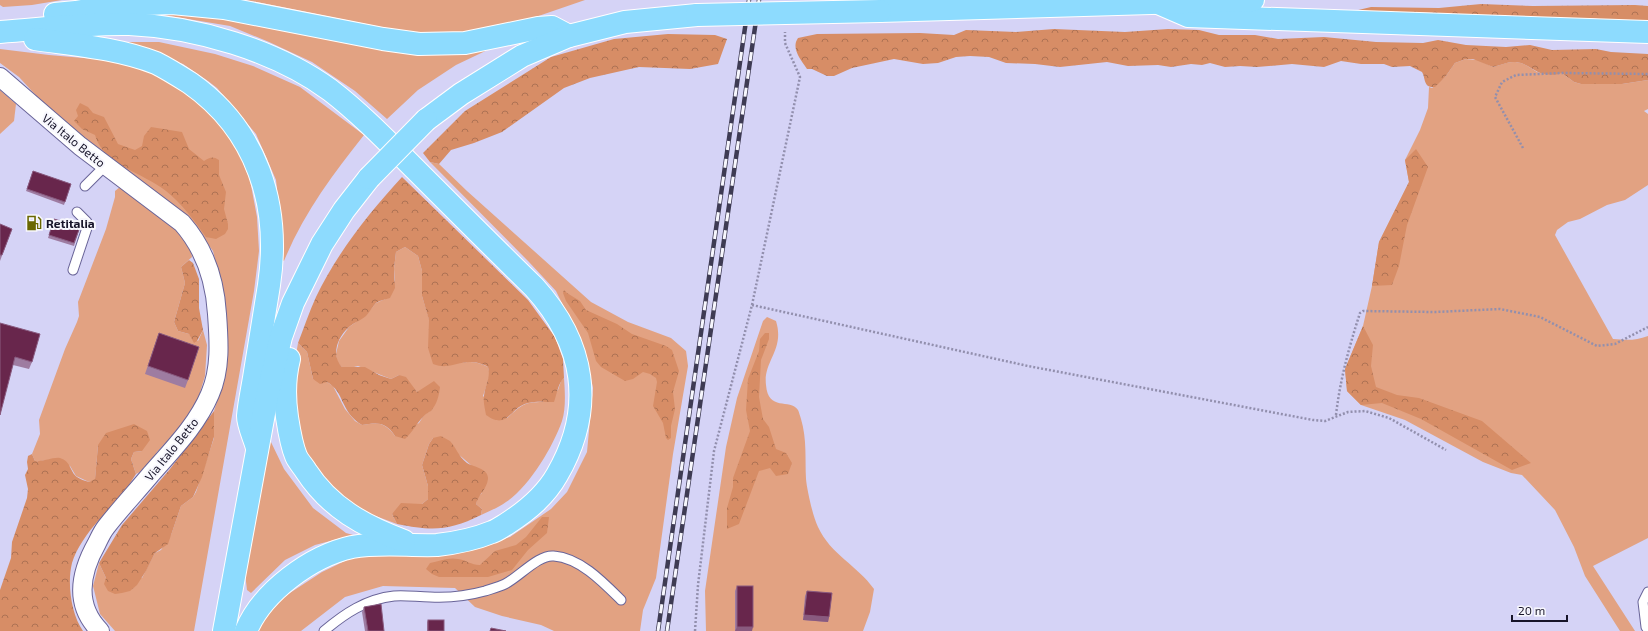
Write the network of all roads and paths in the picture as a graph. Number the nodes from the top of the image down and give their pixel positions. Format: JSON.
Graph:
{"nodes":[{"id":1,"x":1253,"y":0,"type":"edge"},
{"id":2,"x":1159,"y":1,"type":"edge"},
{"id":3,"x":0,"y":19,"type":"edge"},
{"id":4,"x":786,"y":26,"type":"dead end"},
{"id":5,"x":1648,"y":32,"type":"edge"},
{"id":6,"x":0,"y":33,"type":"edge"},
{"id":7,"x":569,"y":36,"type":"junction"},
{"id":8,"x":1648,"y":74,"type":"edge"},
{"id":9,"x":0,"y":77,"type":"edge"},
{"id":10,"x":1523,"y":148,"type":"dead end"},
{"id":11,"x":106,"y":165,"type":"junction"},
{"id":12,"x":85,"y":186,"type":"dead end"},
{"id":13,"x":77,"y":212,"type":"dead end"},
{"id":14,"x":322,"y":244,"type":"junction"},
{"id":15,"x":73,"y":270,"type":"dead end"},
{"id":16,"x":752,"y":305,"type":"junction"},
{"id":17,"x":1648,"y":327,"type":"edge"},
{"id":18,"x":1336,"y":416,"type":"junction"},
{"id":19,"x":257,"y":448,"type":"junction"},
{"id":20,"x":1446,"y":450,"type":"dead end"},
{"id":21,"x":414,"y":544,"type":"junction"},
{"id":22,"x":1648,"y":592,"type":"edge"},
{"id":23,"x":621,"y":600,"type":"dead end"},
{"id":24,"x":1648,"y":630,"type":"edge"},
{"id":25,"x":100,"y":631,"type":"edge"},
{"id":26,"x":224,"y":631,"type":"edge"},
{"id":27,"x":246,"y":631,"type":"edge"},
{"id":28,"x":324,"y":631,"type":"edge"},
{"id":29,"x":695,"y":631,"type":"edge"}],
"edges":[{"from":1,"to":2,"type":"highway"},
{"from":2,"to":5,"type":"highway"},
{"from":2,"to":7,"type":"highway","bridge":true},
{"from":3,"to":7,"type":"highway"},
{"from":4,"to":16,"type":"path"},
{"from":6,"to":19,"type":"highway"},
{"from":6,"to":21,"type":"highway"},
{"from":7,"to":14,"type":"highway","bridge":true},
{"from":8,"to":10,"type":"path"},
{"from":9,"to":11,"type":"street","name":"Via Italo Betto"},
{"from":11,"to":12,"type":"lane"},
{"from":11,"to":25,"type":"street","name":"Via Italo Betto"},
{"from":13,"to":15,"type":"lane"},
{"from":14,"to":19,"type":"highway"},
{"from":14,"to":21,"type":"highway"},
{"from":16,"to":18,"type":"path"},
{"from":16,"to":29,"type":"path"},
{"from":17,"to":18,"type":"path"},
{"from":18,"to":20,"type":"path"},
{"from":19,"to":26,"type":"highway"},
{"from":21,"to":27,"type":"highway"},
{"from":22,"to":24,"type":"lane"},
{"from":23,"to":28,"type":"lane"}]}
